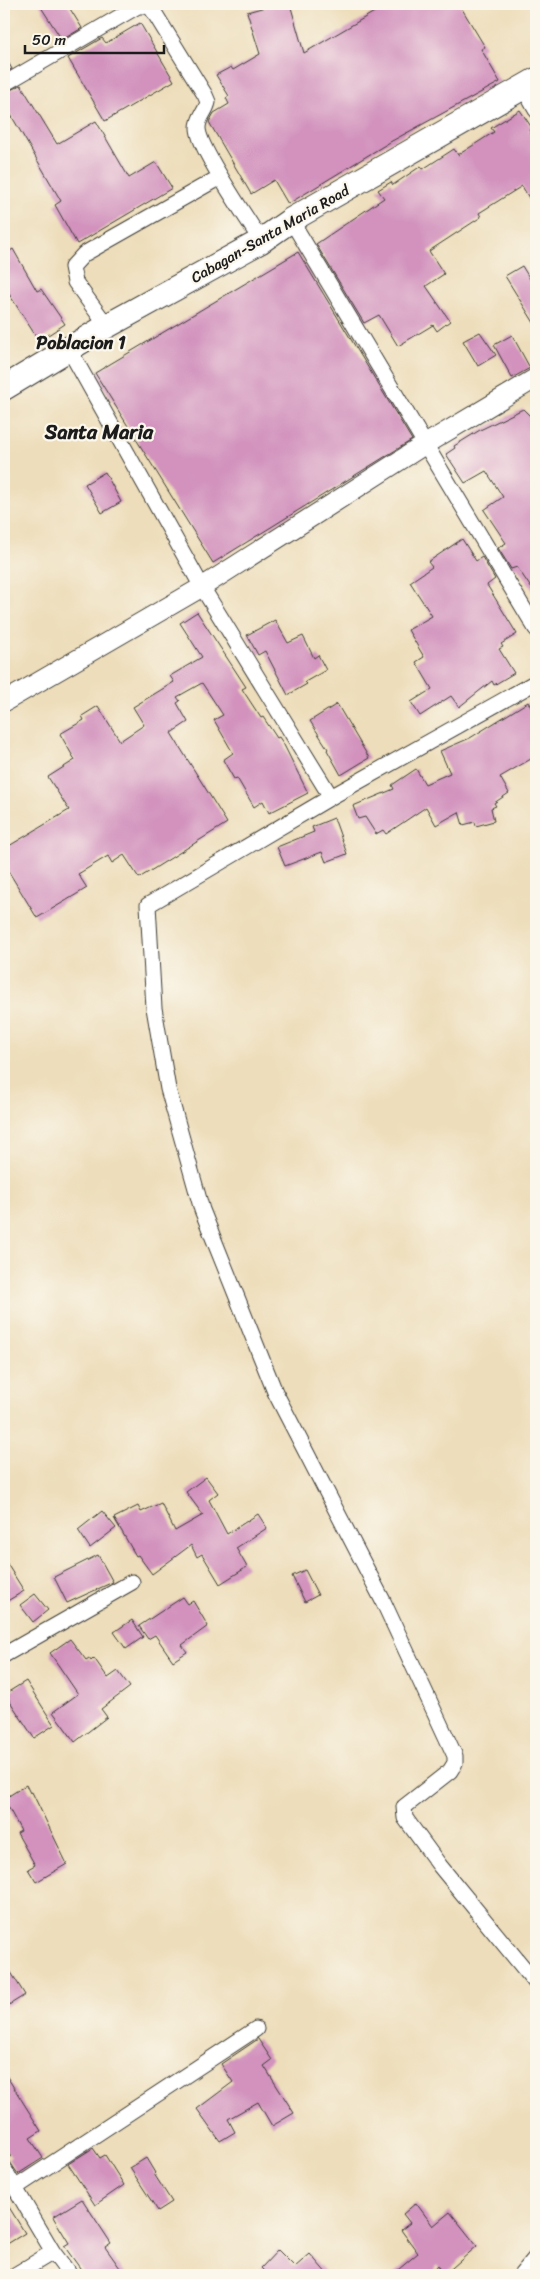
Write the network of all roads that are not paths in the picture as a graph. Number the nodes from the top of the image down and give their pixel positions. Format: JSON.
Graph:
{"nodes":[{"id":1,"x":4,"y":84,"type":"edge"},
{"id":2,"x":530,"y":84,"type":"edge"},
{"id":3,"x":536,"y":110,"type":"edge"},
{"id":4,"x":220,"y":176,"type":"junction"},
{"id":5,"x":291,"y":220,"type":"junction"},
{"id":6,"x":260,"y":241,"type":"junction"},
{"id":7,"x":107,"y":326,"type":"junction"},
{"id":8,"x":69,"y":349,"type":"junction"},
{"id":9,"x":536,"y":378,"type":"edge"},
{"id":10,"x":4,"y":388,"type":"edge"},
{"id":11,"x":424,"y":445,"type":"junction"},
{"id":12,"x":202,"y":587,"type":"junction"},
{"id":13,"x":536,"y":629,"type":"edge"},
{"id":14,"x":536,"y":682,"type":"edge"},
{"id":15,"x":4,"y":702,"type":"edge"},
{"id":16,"x":331,"y":797,"type":"junction"},
{"id":17,"x":132,"y":1582,"type":"dead end"},
{"id":18,"x":4,"y":1655,"type":"edge"},
{"id":19,"x":536,"y":1983,"type":"edge"},
{"id":20,"x":256,"y":2029,"type":"dead end"},
{"id":21,"x":4,"y":2168,"type":"edge"},
{"id":22,"x":15,"y":2188,"type":"junction"},
{"id":23,"x":53,"y":2252,"type":"junction"},
{"id":24,"x":536,"y":2257,"type":"edge"},
{"id":25,"x":16,"y":2275,"type":"edge"},
{"id":26,"x":70,"y":2275,"type":"edge"},
{"id":27,"x":521,"y":2275,"type":"edge"}],
"edges":[{"from":1,"to":4,"type":"street"},
{"from":2,"to":3,"type":"street"},
{"from":2,"to":5,"type":"main road","name":"Cabagan-Santa Maria Road"},
{"from":4,"to":6,"type":"street"},
{"from":4,"to":7,"type":"street"},
{"from":5,"to":6,"type":"main road","name":"Cabagan-Santa Maria Road"},
{"from":5,"to":11,"type":"street"},
{"from":6,"to":7,"type":"main road","name":"Cabagan-Santa Maria Road"},
{"from":7,"to":8,"type":"main road","name":"Cabagan-Santa Maria Road"},
{"from":8,"to":10,"type":"main road","name":"Cabagan-Santa Maria Road"},
{"from":8,"to":12,"type":"street"},
{"from":9,"to":11,"type":"street"},
{"from":11,"to":12,"type":"street"},
{"from":11,"to":13,"type":"street"},
{"from":12,"to":15,"type":"street"},
{"from":12,"to":16,"type":"street"},
{"from":14,"to":16,"type":"street"},
{"from":16,"to":19,"type":"street"},
{"from":17,"to":18,"type":"street"},
{"from":20,"to":22,"type":"street"},
{"from":21,"to":22,"type":"street"},
{"from":22,"to":23,"type":"street"},
{"from":23,"to":25,"type":"street"},
{"from":23,"to":26,"type":"street"},
{"from":24,"to":27,"type":"street"}]}
